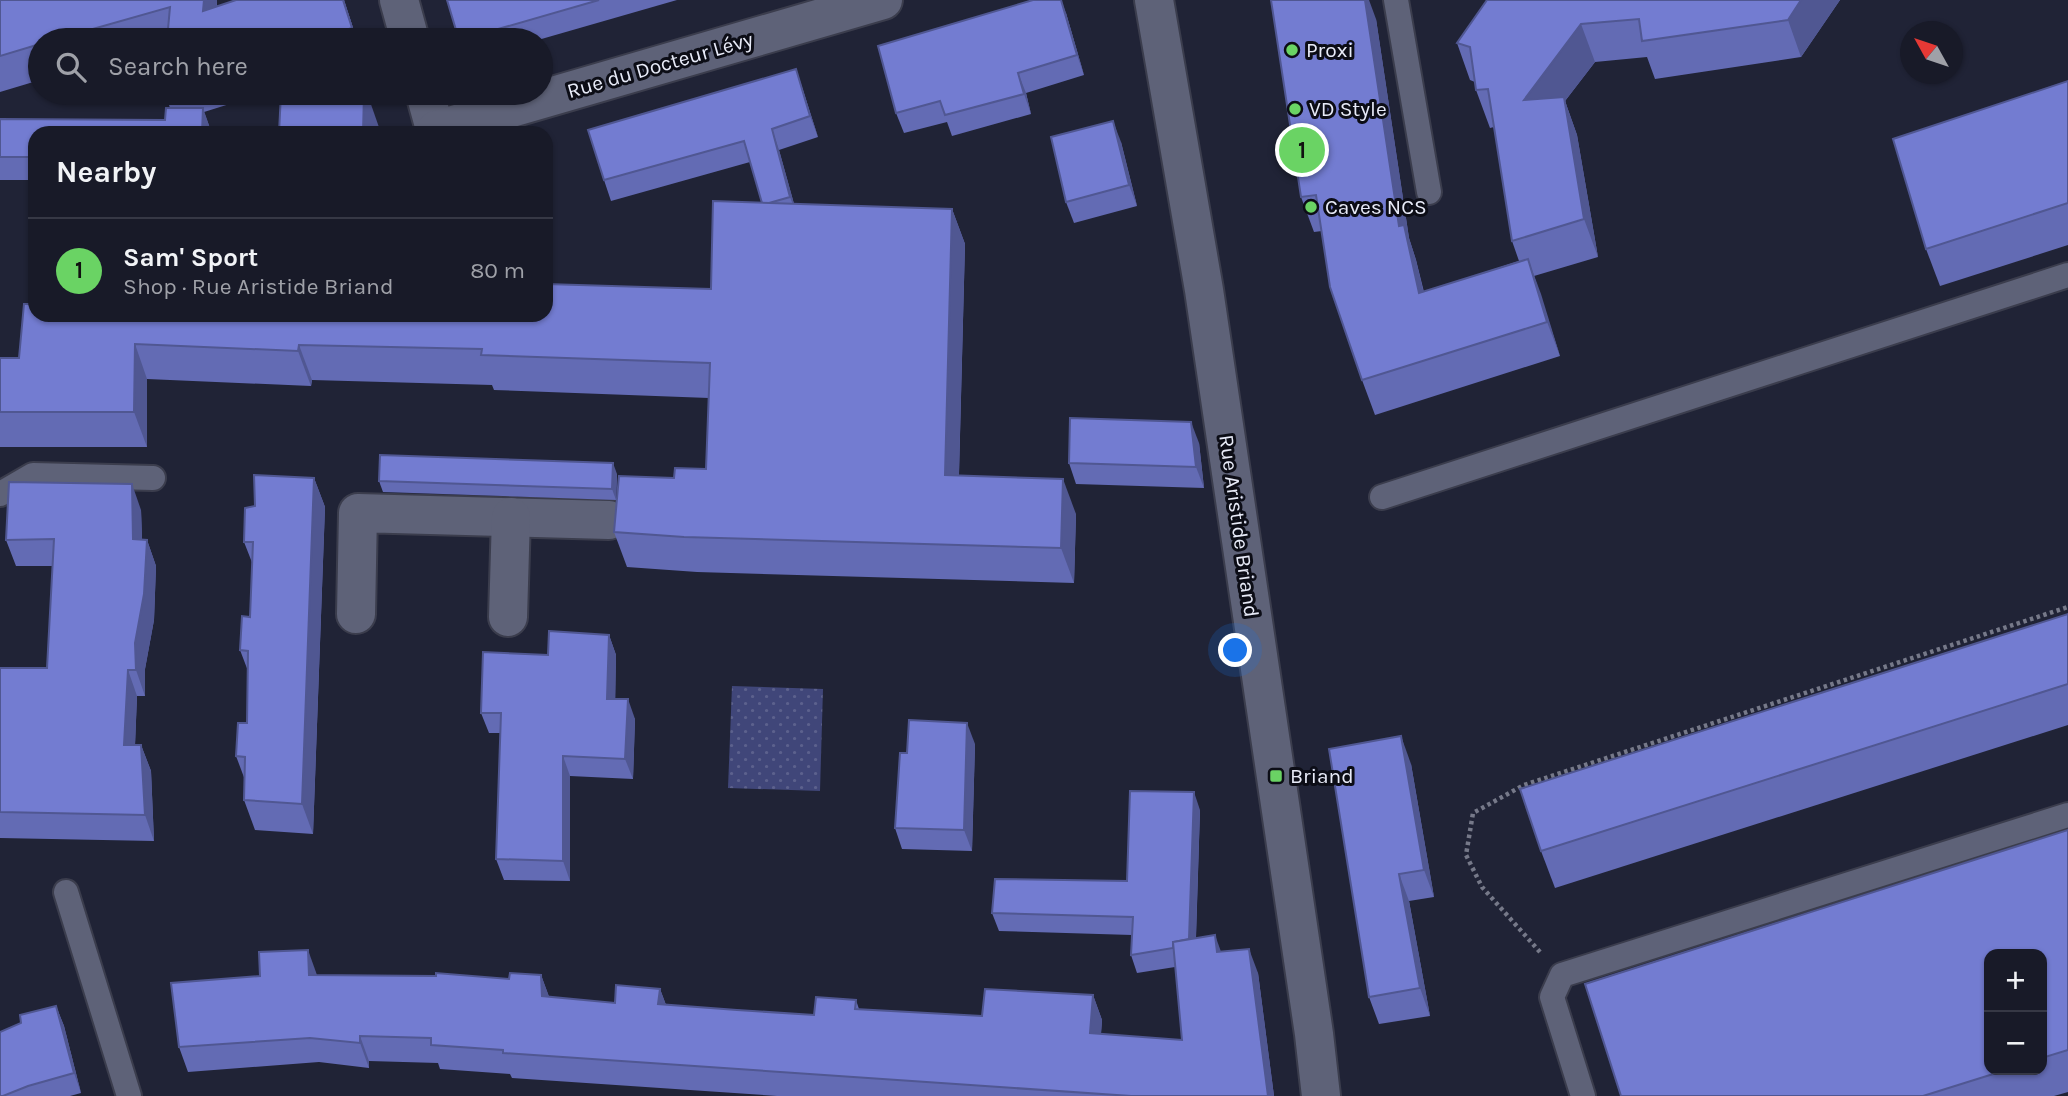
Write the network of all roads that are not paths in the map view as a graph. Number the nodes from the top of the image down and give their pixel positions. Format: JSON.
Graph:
{"nodes":[{"id":1,"x":398,"y":0,"type":"edge"},
{"id":2,"x":883,"y":0,"type":"edge"},
{"id":3,"x":1154,"y":0,"type":"edge"},
{"id":4,"x":1396,"y":0,"type":"edge"},
{"id":5,"x":406,"y":28,"type":"edge"},
{"id":6,"x":553,"y":97,"type":"edge"},
{"id":7,"x":428,"y":105,"type":"edge"},
{"id":8,"x":525,"y":105,"type":"edge"},
{"id":9,"x":435,"y":126,"type":"edge"},
{"id":10,"x":453,"y":126,"type":"edge"},
{"id":11,"x":1429,"y":192,"type":"dead end"},
{"id":12,"x":2068,"y":275,"type":"edge"},
{"id":13,"x":153,"y":478,"type":"dead end"},
{"id":14,"x":0,"y":494,"type":"edge"},
{"id":15,"x":1382,"y":497,"type":"dead end"},
{"id":16,"x":511,"y":517,"type":"junction"},
{"id":17,"x":609,"y":520,"type":"dead end"},
{"id":18,"x":356,"y":614,"type":"dead end"},
{"id":19,"x":508,"y":617,"type":"dead end"},
{"id":20,"x":2068,"y":815,"type":"edge"},
{"id":21,"x":66,"y":892,"type":"dead end"},
{"id":22,"x":129,"y":1096,"type":"edge"},
{"id":23,"x":1321,"y":1096,"type":"edge"},
{"id":24,"x":1583,"y":1096,"type":"edge"}],
"edges":[{"from":1,"to":5,"type":"street"},
{"from":2,"to":6,"type":"street","name":"Rue du Docteur Lévy"},
{"from":3,"to":23,"type":"street","name":"Rue Aristide Briand"},
{"from":4,"to":11,"type":"lane"},
{"from":7,"to":9,"type":"street"},
{"from":8,"to":10,"type":"street","name":"Rue du Docteur Lévy"},
{"from":12,"to":15,"type":"lane"},
{"from":13,"to":14,"type":"lane"},
{"from":16,"to":17,"type":"street"},
{"from":16,"to":18,"type":"street"},
{"from":16,"to":19,"type":"street"},
{"from":20,"to":24,"type":"lane"},
{"from":21,"to":22,"type":"lane"}]}
